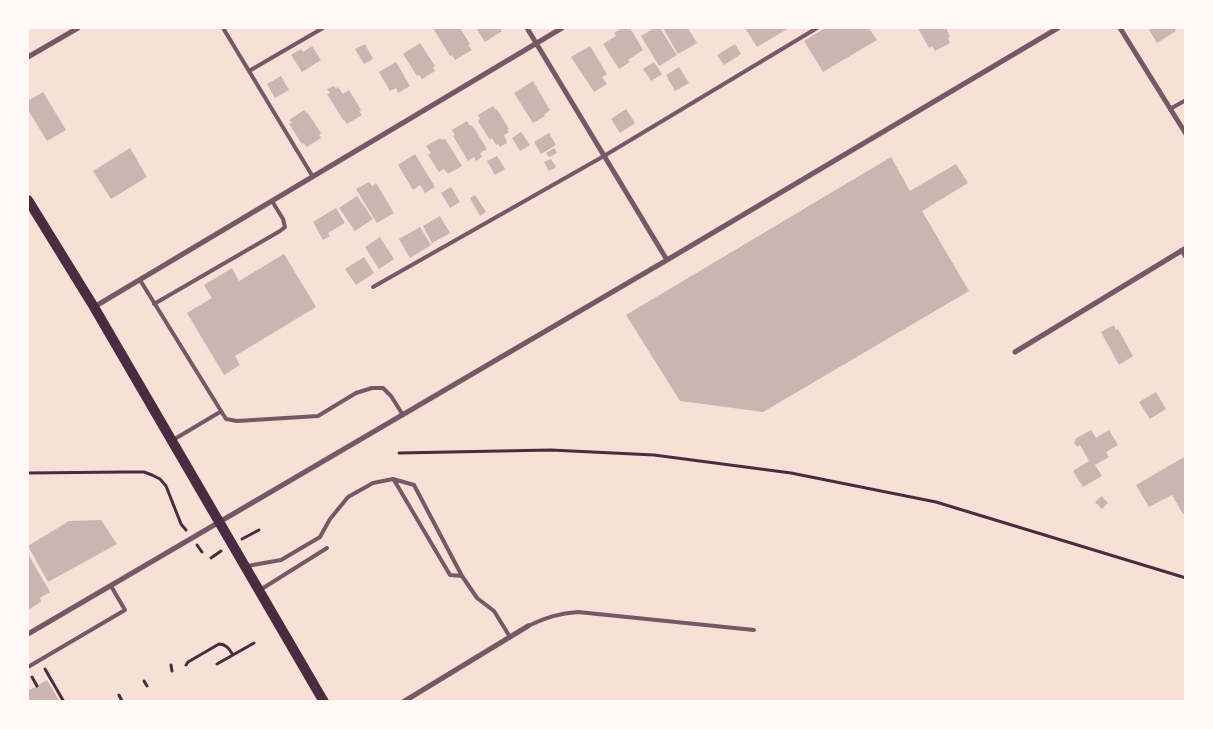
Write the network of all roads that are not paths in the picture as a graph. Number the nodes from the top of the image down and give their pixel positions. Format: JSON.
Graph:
{"nodes":[{"id":1,"x":78,"y":28,"type":"edge"},
{"id":2,"x":223,"y":28,"type":"edge"},
{"id":3,"x":322,"y":28,"type":"edge"},
{"id":4,"x":527,"y":28,"type":"edge"},
{"id":5,"x":562,"y":28,"type":"edge"},
{"id":6,"x":817,"y":28,"type":"edge"},
{"id":7,"x":1058,"y":28,"type":"edge"},
{"id":8,"x":1120,"y":28,"type":"edge"},
{"id":9,"x":536,"y":43,"type":"junction"},
{"id":10,"x":28,"y":57,"type":"edge"},
{"id":11,"x":249,"y":71,"type":"junction"},
{"id":12,"x":1186,"y":100,"type":"edge"},
{"id":13,"x":1170,"y":109,"type":"junction"},
{"id":14,"x":1186,"y":134,"type":"edge"},
{"id":15,"x":604,"y":156,"type":"junction"},
{"id":16,"x":313,"y":177,"type":"junction"},
{"id":17,"x":28,"y":200,"type":"edge"},
{"id":18,"x":272,"y":201,"type":"junction"},
{"id":19,"x":1183,"y":249,"type":"edge"},
{"id":20,"x":1186,"y":258,"type":"edge"},
{"id":21,"x":667,"y":260,"type":"junction"},
{"id":22,"x":140,"y":280,"type":"junction"},
{"id":23,"x":373,"y":287,"type":"dead end"},
{"id":24,"x":154,"y":304,"type":"junction"},
{"id":25,"x":94,"y":307,"type":"junction"},
{"id":26,"x":1015,"y":352,"type":"dead end"},
{"id":27,"x":220,"y":412,"type":"junction"},
{"id":28,"x":403,"y":415,"type":"junction"},
{"id":29,"x":172,"y":441,"type":"junction"},
{"id":30,"x":393,"y":479,"type":"junction"},
{"id":31,"x":219,"y":522,"type":"junction"},
{"id":32,"x":327,"y":548,"type":"dead end"},
{"id":33,"x":245,"y":567,"type":"junction"},
{"id":34,"x":462,"y":576,"type":"junction"},
{"id":35,"x":111,"y":586,"type":"junction"},
{"id":36,"x":258,"y":591,"type":"junction"},
{"id":37,"x":528,"y":626,"type":"joint"},
{"id":38,"x":754,"y":630,"type":"dead end"},
{"id":39,"x":28,"y":634,"type":"edge"},
{"id":40,"x":510,"y":638,"type":"junction"},
{"id":41,"x":28,"y":667,"type":"edge"},
{"id":42,"x":324,"y":702,"type":"edge"},
{"id":43,"x":403,"y":702,"type":"edge"}],
"edges":[{"from":1,"to":10,"type":"street"},
{"from":2,"to":11,"type":"lane"},
{"from":3,"to":11,"type":"lane"},
{"from":4,"to":9,"type":"street"},
{"from":5,"to":9,"type":"street"},
{"from":6,"to":15,"type":"lane"},
{"from":7,"to":21,"type":"street"},
{"from":8,"to":13,"type":"street"},
{"from":9,"to":15,"type":"street"},
{"from":9,"to":16,"type":"street"},
{"from":11,"to":16,"type":"lane"},
{"from":12,"to":13,"type":"lane"},
{"from":13,"to":14,"type":"street"},
{"from":15,"to":21,"type":"street"},
{"from":15,"to":23,"type":"lane"},
{"from":16,"to":18,"type":"street"},
{"from":17,"to":25,"type":"main road"},
{"from":18,"to":22,"type":"street"},
{"from":18,"to":24,"type":"lane"},
{"from":19,"to":20,"type":"lane"},
{"from":19,"to":26,"type":"street"},
{"from":21,"to":28,"type":"street"},
{"from":22,"to":24,"type":"lane"},
{"from":22,"to":25,"type":"street"},
{"from":24,"to":27,"type":"lane"},
{"from":25,"to":29,"type":"main road"},
{"from":27,"to":28,"type":"lane"},
{"from":27,"to":29,"type":"lane"},
{"from":28,"to":31,"type":"street"},
{"from":29,"to":31,"type":"main road"},
{"from":30,"to":33,"type":"lane"},
{"from":30,"to":34,"type":"lane"},
{"from":30,"to":34,"type":"lane"},
{"from":31,"to":33,"type":"main road"},
{"from":31,"to":35,"type":"street"},
{"from":32,"to":36,"type":"lane"},
{"from":33,"to":36,"type":"main road"},
{"from":34,"to":40,"type":"lane"},
{"from":35,"to":39,"type":"street"},
{"from":35,"to":41,"type":"lane"},
{"from":36,"to":42,"type":"main road"},
{"from":37,"to":38,"type":"lane"},
{"from":37,"to":40,"type":"street"},
{"from":40,"to":43,"type":"street"}]}
